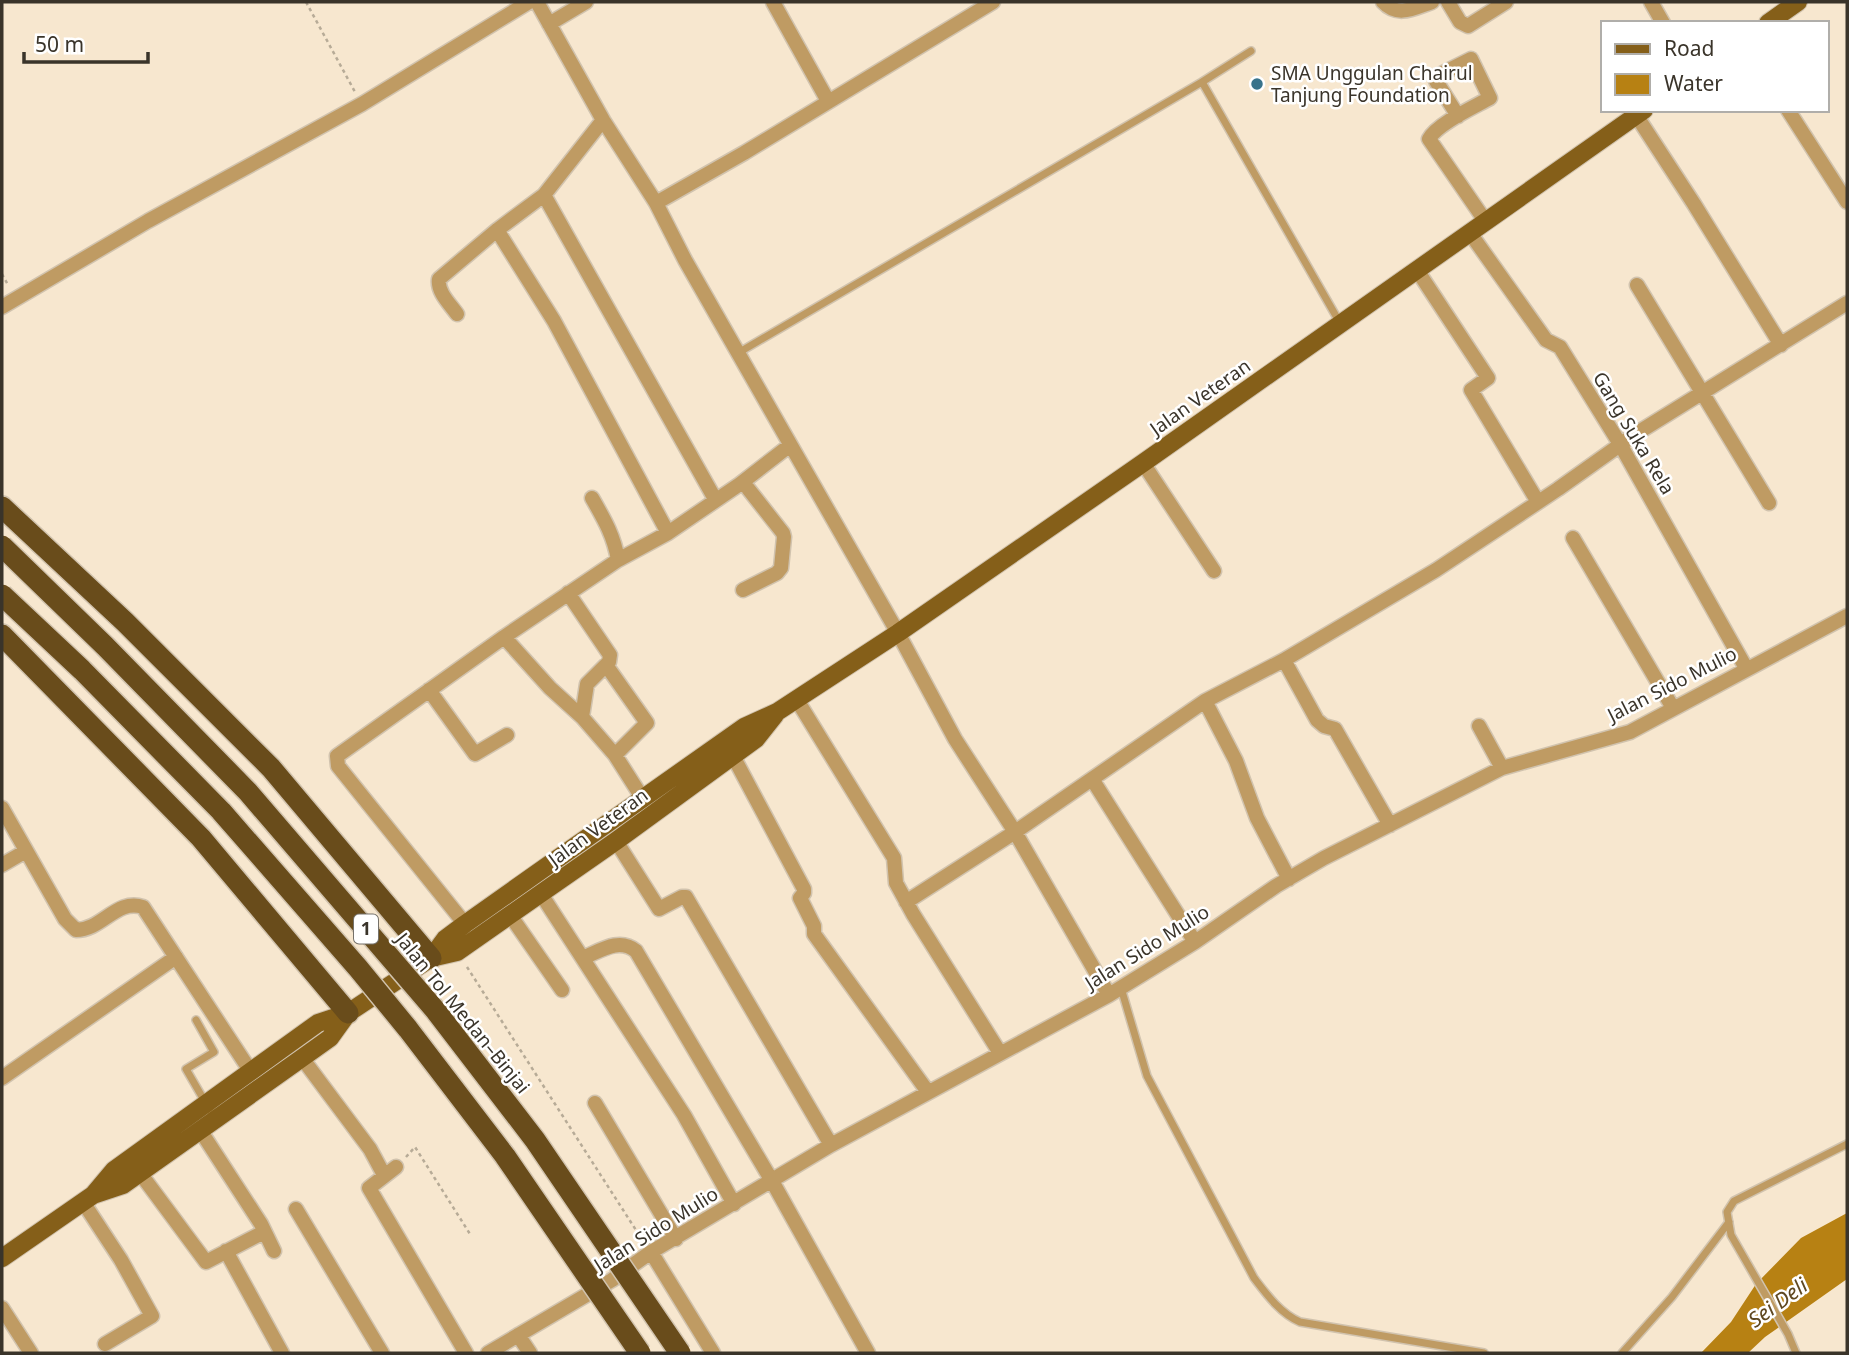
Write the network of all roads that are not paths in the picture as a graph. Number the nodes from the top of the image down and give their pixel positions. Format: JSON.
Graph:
{"nodes":[{"id":1,"x":529,"y":2,"type":"edge"},
{"id":2,"x":537,"y":2,"type":"edge"},
{"id":3,"x":586,"y":2,"type":"edge"},
{"id":4,"x":773,"y":2,"type":"edge"},
{"id":5,"x":993,"y":2,"type":"edge"},
{"id":6,"x":1383,"y":2,"type":"edge"},
{"id":7,"x":1432,"y":2,"type":"edge"},
{"id":8,"x":1448,"y":2,"type":"edge"},
{"id":9,"x":1506,"y":2,"type":"edge"},
{"id":10,"x":1651,"y":2,"type":"edge"},
{"id":11,"x":1798,"y":2,"type":"edge"},
{"id":12,"x":1662,"y":21,"type":"edge"},
{"id":13,"x":1771,"y":21,"type":"edge"},
{"id":14,"x":549,"y":24,"type":"junction"},
{"id":15,"x":1251,"y":51,"type":"dead end"},
{"id":16,"x":1202,"y":82,"type":"junction"},
{"id":17,"x":828,"y":101,"type":"junction"},
{"id":18,"x":1789,"y":112,"type":"edge"},
{"id":19,"x":1640,"y":113,"type":"edge"},
{"id":20,"x":1458,"y":116,"type":"dead end"},
{"id":21,"x":603,"y":120,"type":"junction"},
{"id":22,"x":544,"y":195,"type":"junction"},
{"id":23,"x":1847,"y":202,"type":"edge"},
{"id":24,"x":656,"y":203,"type":"junction"},
{"id":25,"x":1486,"y":222,"type":"junction"},
{"id":26,"x":497,"y":230,"type":"junction"},
{"id":27,"x":1470,"y":233,"type":"junction"},
{"id":28,"x":1417,"y":270,"type":"junction"},
{"id":29,"x":1636,"y":285,"type":"dead end"},
{"id":30,"x":1847,"y":303,"type":"edge"},
{"id":31,"x":2,"y":307,"type":"edge"},
{"id":32,"x":457,"y":314,"type":"dead end"},
{"id":33,"x":1341,"y":324,"type":"junction"},
{"id":34,"x":1781,"y":345,"type":"junction"},
{"id":35,"x":738,"y":354,"type":"junction"},
{"id":36,"x":1703,"y":393,"type":"junction"},
{"id":37,"x":1620,"y":444,"type":"junction"},
{"id":38,"x":789,"y":446,"type":"junction"},
{"id":39,"x":1143,"y":463,"type":"junction"},
{"id":40,"x":740,"y":484,"type":"junction"},
{"id":41,"x":592,"y":498,"type":"dead end"},
{"id":42,"x":715,"y":499,"type":"junction"},
{"id":43,"x":1538,"y":502,"type":"junction"},
{"id":44,"x":1769,"y":503,"type":"dead end"},
{"id":45,"x":2,"y":507,"type":"edge"},
{"id":46,"x":668,"y":533,"type":"junction"},
{"id":47,"x":1573,"y":538,"type":"dead end"},
{"id":48,"x":2,"y":546,"type":"edge"},
{"id":49,"x":618,"y":560,"type":"junction"},
{"id":50,"x":1214,"y":571,"type":"dead end"},
{"id":51,"x":743,"y":590,"type":"dead end"},
{"id":52,"x":568,"y":593,"type":"junction"},
{"id":53,"x":2,"y":596,"type":"edge"},
{"id":54,"x":1847,"y":616,"type":"edge"},
{"id":55,"x":898,"y":633,"type":"junction"},
{"id":56,"x":2,"y":635,"type":"edge"},
{"id":57,"x":504,"y":637,"type":"junction"},
{"id":58,"x":1284,"y":660,"type":"junction"},
{"id":59,"x":606,"y":665,"type":"junction"},
{"id":60,"x":1746,"y":668,"type":"junction"},
{"id":61,"x":429,"y":690,"type":"junction"},
{"id":62,"x":797,"y":700,"type":"junction"},
{"id":63,"x":1205,"y":701,"type":"junction"},
{"id":64,"x":1673,"y":708,"type":"junction"},
{"id":65,"x":777,"y":712,"type":"junction"},
{"id":66,"x":582,"y":717,"type":"junction"},
{"id":67,"x":1479,"y":726,"type":"dead end"},
{"id":68,"x":507,"y":735,"type":"dead end"},
{"id":69,"x":615,"y":755,"type":"junction"},
{"id":70,"x":733,"y":756,"type":"junction"},
{"id":71,"x":1502,"y":768,"type":"junction"},
{"id":72,"x":1092,"y":779,"type":"junction"},
{"id":73,"x":643,"y":799,"type":"junction"},
{"id":74,"x":2,"y":808,"type":"edge"},
{"id":75,"x":1390,"y":825,"type":"junction"},
{"id":76,"x":1015,"y":832,"type":"junction"},
{"id":77,"x":616,"y":841,"type":"junction"},
{"id":78,"x":26,"y":851,"type":"junction"},
{"id":79,"x":2,"y":865,"type":"edge"},
{"id":80,"x":1289,"y":878,"type":"junction"},
{"id":81,"x":541,"y":894,"type":"junction"},
{"id":82,"x":906,"y":902,"type":"junction"},
{"id":83,"x":510,"y":915,"type":"junction"},
{"id":84,"x":465,"y":924,"type":"junction"},
{"id":85,"x":1195,"y":942,"type":"junction"},
{"id":86,"x":176,"y":957,"type":"junction"},
{"id":87,"x":431,"y":958,"type":"junction"},
{"id":88,"x":583,"y":958,"type":"junction"},
{"id":89,"x":562,"y":990,"type":"dead end"},
{"id":90,"x":1115,"y":991,"type":"junction"},
{"id":91,"x":348,"y":1013,"type":"junction"},
{"id":92,"x":196,"y":1020,"type":"dead end"},
{"id":93,"x":1000,"y":1053,"type":"junction"},
{"id":94,"x":302,"y":1058,"type":"junction"},
{"id":95,"x":251,"y":1072,"type":"junction"},
{"id":96,"x":2,"y":1078,"type":"edge"},
{"id":97,"x":928,"y":1092,"type":"junction"},
{"id":98,"x":205,"y":1104,"type":"junction"},
{"id":99,"x":595,"y":1104,"type":"dead end"},
{"id":100,"x":215,"y":1119,"type":"junction"},
{"id":101,"x":200,"y":1130,"type":"junction"},
{"id":102,"x":1847,"y":1144,"type":"edge"},
{"id":103,"x":831,"y":1145,"type":"junction"},
{"id":104,"x":140,"y":1173,"type":"junction"},
{"id":105,"x":772,"y":1181,"type":"junction"},
{"id":106,"x":88,"y":1198,"type":"junction"},
{"id":107,"x":734,"y":1204,"type":"junction"},
{"id":108,"x":296,"y":1209,"type":"dead end"},
{"id":109,"x":1729,"y":1222,"type":"junction"},
{"id":110,"x":264,"y":1231,"type":"junction"},
{"id":111,"x":676,"y":1239,"type":"junction"},
{"id":112,"x":226,"y":1251,"type":"junction"},
{"id":113,"x":274,"y":1251,"type":"dead end"},
{"id":114,"x":651,"y":1252,"type":"junction"},
{"id":115,"x":2,"y":1258,"type":"edge"},
{"id":116,"x":2,"y":1308,"type":"edge"},
{"id":117,"x":518,"y":1335,"type":"junction"},
{"id":118,"x":105,"y":1344,"type":"dead end"},
{"id":119,"x":31,"y":1353,"type":"edge"},
{"id":120,"x":282,"y":1353,"type":"edge"},
{"id":121,"x":382,"y":1353,"type":"edge"},
{"id":122,"x":466,"y":1353,"type":"edge"},
{"id":123,"x":488,"y":1353,"type":"edge"},
{"id":124,"x":530,"y":1353,"type":"edge"},
{"id":125,"x":640,"y":1353,"type":"edge"},
{"id":126,"x":680,"y":1353,"type":"edge"},
{"id":127,"x":713,"y":1353,"type":"edge"},
{"id":128,"x":868,"y":1353,"type":"edge"},
{"id":129,"x":1484,"y":1353,"type":"edge"},
{"id":130,"x":1622,"y":1353,"type":"edge"},
{"id":131,"x":1796,"y":1353,"type":"edge"}],
"edges":[{"from":1,"to":31,"type":"street"},
{"from":2,"to":14,"type":"street"},
{"from":3,"to":14,"type":"street"},
{"from":4,"to":17,"type":"street"},
{"from":5,"to":17,"type":"street"},
{"from":6,"to":7,"type":"street"},
{"from":8,"to":9,"type":"street"},
{"from":10,"to":12,"type":"street"},
{"from":11,"to":13,"type":"main road"},
{"from":14,"to":21,"type":"street"},
{"from":15,"to":16,"type":"lane"},
{"from":16,"to":33,"type":"lane"},
{"from":16,"to":35,"type":"lane"},
{"from":17,"to":24,"type":"street"},
{"from":18,"to":23,"type":"street"},
{"from":19,"to":25,"type":"main road","name":"Jalan Veteran"},
{"from":19,"to":34,"type":"street"},
{"from":20,"to":25,"type":"street"},
{"from":21,"to":22,"type":"street"},
{"from":21,"to":24,"type":"street"},
{"from":22,"to":26,"type":"street"},
{"from":22,"to":42,"type":"street"},
{"from":24,"to":35,"type":"street"},
{"from":25,"to":27,"type":"main road","name":"Jalan Veteran"},
{"from":26,"to":32,"type":"street"},
{"from":26,"to":46,"type":"street"},
{"from":27,"to":28,"type":"main road","name":"Jalan Veteran"},
{"from":27,"to":37,"type":"street","name":"Gang Suka Rela"},
{"from":28,"to":33,"type":"main road","name":"Jalan Veteran"},
{"from":28,"to":43,"type":"street"},
{"from":29,"to":36,"type":"street"},
{"from":30,"to":34,"type":"street"},
{"from":33,"to":39,"type":"main road","name":"Jalan Veteran"},
{"from":34,"to":36,"type":"street"},
{"from":35,"to":38,"type":"street"},
{"from":36,"to":37,"type":"street"},
{"from":36,"to":44,"type":"street"},
{"from":37,"to":43,"type":"street"},
{"from":37,"to":60,"type":"street","name":"Gang Suka Rela"},
{"from":38,"to":40,"type":"street"},
{"from":38,"to":55,"type":"street"},
{"from":39,"to":50,"type":"street"},
{"from":39,"to":55,"type":"main road","name":"Jalan Veteran"},
{"from":40,"to":42,"type":"street"},
{"from":40,"to":51,"type":"street"},
{"from":41,"to":49,"type":"street"},
{"from":42,"to":46,"type":"street"},
{"from":43,"to":58,"type":"street"},
{"from":45,"to":87,"type":"highway"},
{"from":46,"to":49,"type":"street"},
{"from":47,"to":64,"type":"street"},
{"from":48,"to":126,"type":"highway","name":"Jalan Tol Medan–Binjai","number":"1","bridge":true},
{"from":49,"to":52,"type":"street"},
{"from":52,"to":57,"type":"street"},
{"from":52,"to":59,"type":"street"},
{"from":53,"to":125,"type":"highway","number":"1","bridge":true},
{"from":54,"to":60,"type":"street","name":"Jalan Sido Mulio"},
{"from":55,"to":62,"type":"main road","name":"Jalan Veteran"},
{"from":55,"to":76,"type":"street"},
{"from":56,"to":91,"type":"highway"},
{"from":57,"to":61,"type":"street"},
{"from":57,"to":66,"type":"street"},
{"from":58,"to":63,"type":"street"},
{"from":58,"to":75,"type":"street"},
{"from":59,"to":66,"type":"street"},
{"from":59,"to":69,"type":"street"},
{"from":60,"to":64,"type":"street","name":"Jalan Sido Mulio"},
{"from":61,"to":68,"type":"street"},
{"from":61,"to":84,"type":"street"},
{"from":62,"to":65,"type":"main road","name":"Jalan Veteran"},
{"from":62,"to":82,"type":"street"},
{"from":63,"to":72,"type":"street"},
{"from":63,"to":80,"type":"street"},
{"from":64,"to":71,"type":"street","name":"Jalan Sido Mulio"},
{"from":65,"to":70,"type":"main road","name":"Jalan Veteran"},
{"from":65,"to":73,"type":"main road","name":"Jalan Veteran"},
{"from":66,"to":69,"type":"street"},
{"from":67,"to":71,"type":"street"},
{"from":69,"to":73,"type":"street"},
{"from":70,"to":77,"type":"main road","name":"Jalan Veteran"},
{"from":70,"to":97,"type":"street"},
{"from":71,"to":75,"type":"street","name":"Jalan Sido Mulio"},
{"from":72,"to":76,"type":"street"},
{"from":72,"to":85,"type":"street"},
{"from":73,"to":84,"type":"main road","name":"Jalan Veteran"},
{"from":74,"to":78,"type":"street"},
{"from":75,"to":80,"type":"street","name":"Jalan Sido Mulio"},
{"from":76,"to":82,"type":"street"},
{"from":76,"to":90,"type":"street"},
{"from":77,"to":81,"type":"main road","name":"Jalan Veteran"},
{"from":77,"to":103,"type":"street"},
{"from":78,"to":79,"type":"street"},
{"from":78,"to":86,"type":"street"},
{"from":80,"to":85,"type":"street","name":"Jalan Sido Mulio"},
{"from":81,"to":83,"type":"main road","name":"Jalan Veteran"},
{"from":81,"to":88,"type":"street"},
{"from":82,"to":93,"type":"street"},
{"from":83,"to":87,"type":"main road","name":"Jalan Veteran"},
{"from":83,"to":89,"type":"street"},
{"from":84,"to":87,"type":"main road","name":"Jalan Veteran"},
{"from":85,"to":90,"type":"street","name":"Jalan Sido Mulio"},
{"from":86,"to":95,"type":"street"},
{"from":86,"to":96,"type":"street"},
{"from":87,"to":91,"type":"main road","name":"Jalan Veteran","bridge":true},
{"from":88,"to":105,"type":"street"},
{"from":88,"to":107,"type":"street"},
{"from":90,"to":93,"type":"street","name":"Jalan Sido Mulio"},
{"from":90,"to":129,"type":"lane"},
{"from":91,"to":94,"type":"main road","name":"Jalan Veteran"},
{"from":91,"to":95,"type":"main road","name":"Jalan Veteran"},
{"from":92,"to":98,"type":"lane"},
{"from":93,"to":97,"type":"street","name":"Jalan Sido Mulio"},
{"from":94,"to":100,"type":"main road","name":"Jalan Veteran"},
{"from":94,"to":122,"type":"street"},
{"from":95,"to":98,"type":"main road","name":"Jalan Veteran"},
{"from":97,"to":103,"type":"street","name":"Jalan Sido Mulio"},
{"from":98,"to":100,"type":"lane"},
{"from":98,"to":106,"type":"main road","name":"Jalan Veteran"},
{"from":99,"to":111,"type":"street"},
{"from":100,"to":101,"type":"main road","name":"Jalan Veteran"},
{"from":101,"to":104,"type":"main road","name":"Jalan Veteran"},
{"from":101,"to":110,"type":"street"},
{"from":102,"to":109,"type":"lane"},
{"from":103,"to":105,"type":"street","name":"Jalan Sido Mulio"},
{"from":104,"to":106,"type":"main road","name":"Jalan Veteran"},
{"from":104,"to":112,"type":"street"},
{"from":105,"to":107,"type":"street","name":"Jalan Sido Mulio"},
{"from":105,"to":128,"type":"street"},
{"from":106,"to":115,"type":"main road","name":"Jalan Veteran"},
{"from":106,"to":118,"type":"street"},
{"from":107,"to":111,"type":"street","name":"Jalan Sido Mulio"},
{"from":108,"to":121,"type":"street"},
{"from":109,"to":130,"type":"lane"},
{"from":109,"to":131,"type":"lane"},
{"from":110,"to":112,"type":"street"},
{"from":110,"to":113,"type":"street"},
{"from":111,"to":114,"type":"street","name":"Jalan Sido Mulio"},
{"from":112,"to":120,"type":"street"},
{"from":114,"to":117,"type":"street","name":"Jalan Sido Mulio"},
{"from":114,"to":127,"type":"street"},
{"from":116,"to":119,"type":"street"},
{"from":117,"to":123,"type":"street","name":"Jalan Sido Mulio"},
{"from":117,"to":124,"type":"street"}]}
